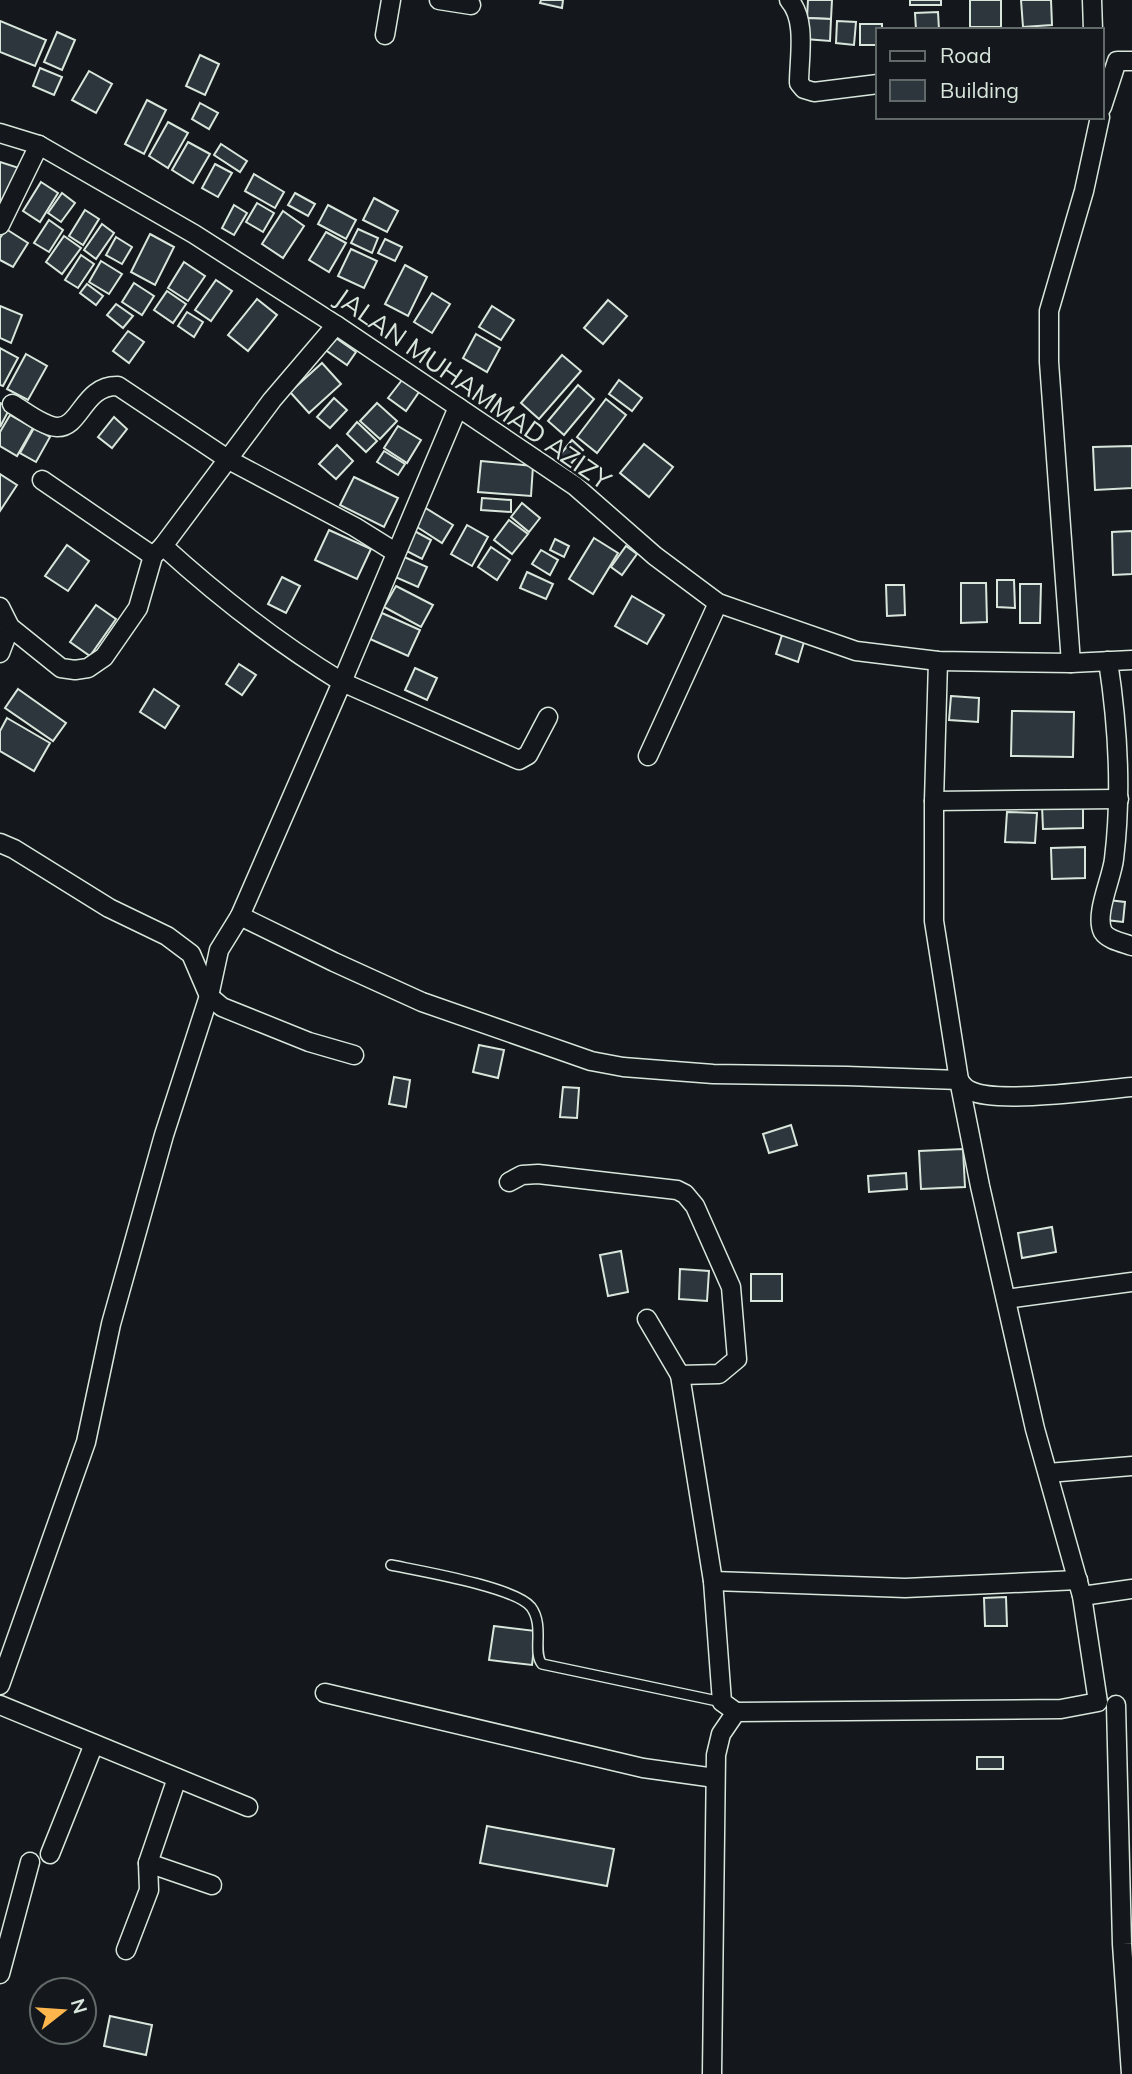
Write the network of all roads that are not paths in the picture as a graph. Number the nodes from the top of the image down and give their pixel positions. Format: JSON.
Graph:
{"nodes":[{"id":1,"x":391,"y":0,"type":"edge"},
{"id":2,"x":439,"y":0,"type":"edge"},
{"id":3,"x":789,"y":0,"type":"edge"},
{"id":4,"x":1092,"y":0,"type":"edge"},
{"id":5,"x":471,"y":5,"type":"dead end"},
{"id":6,"x":1093,"y":28,"type":"edge"},
{"id":7,"x":385,"y":35,"type":"dead end"},
{"id":8,"x":1113,"y":60,"type":"edge"},
{"id":9,"x":876,"y":84,"type":"edge"},
{"id":10,"x":1104,"y":98,"type":"edge"},
{"id":11,"x":1100,"y":119,"type":"edge"},
{"id":12,"x":0,"y":132,"type":"edge"},
{"id":13,"x":39,"y":145,"type":"junction"},
{"id":14,"x":0,"y":225,"type":"edge"},
{"id":15,"x":336,"y":325,"type":"junction"},
{"id":16,"x":12,"y":404,"type":"dead end"},
{"id":17,"x":458,"y":407,"type":"junction"},
{"id":18,"x":229,"y":460,"type":"junction"},
{"id":19,"x":42,"y":480,"type":"dead end"},
{"id":20,"x":158,"y":551,"type":"junction"},
{"id":21,"x":395,"y":552,"type":"junction"},
{"id":22,"x":718,"y":603,"type":"junction"},
{"id":23,"x":0,"y":607,"type":"edge"},
{"id":24,"x":10,"y":627,"type":"junction"},
{"id":25,"x":0,"y":653,"type":"edge"},
{"id":26,"x":1132,"y":660,"type":"edge"},
{"id":27,"x":939,"y":661,"type":"junction"},
{"id":28,"x":1108,"y":661,"type":"junction"},
{"id":29,"x":1071,"y":663,"type":"junction"},
{"id":30,"x":342,"y":682,"type":"junction"},
{"id":31,"x":548,"y":717,"type":"dead end"},
{"id":32,"x":648,"y":756,"type":"dead end"},
{"id":33,"x":1119,"y":799,"type":"junction"},
{"id":34,"x":934,"y":801,"type":"junction"},
{"id":35,"x":0,"y":844,"type":"edge"},
{"id":36,"x":240,"y":916,"type":"junction"},
{"id":37,"x":1132,"y":947,"type":"edge"},
{"id":38,"x":219,"y":950,"type":"junction"},
{"id":39,"x":191,"y":954,"type":"junction"},
{"id":40,"x":209,"y":996,"type":"junction"},
{"id":41,"x":354,"y":1055,"type":"dead end"},
{"id":42,"x":959,"y":1080,"type":"junction"},
{"id":43,"x":1132,"y":1087,"type":"edge"},
{"id":44,"x":509,"y":1182,"type":"dead end"},
{"id":45,"x":1132,"y":1282,"type":"edge"},
{"id":46,"x":1006,"y":1299,"type":"junction"},
{"id":47,"x":647,"y":1319,"type":"dead end"},
{"id":48,"x":680,"y":1375,"type":"junction"},
{"id":49,"x":1132,"y":1466,"type":"edge"},
{"id":50,"x":1048,"y":1473,"type":"junction"},
{"id":51,"x":391,"y":1564,"type":"dead end"},
{"id":52,"x":713,"y":1581,"type":"junction"},
{"id":53,"x":1080,"y":1588,"type":"junction"},
{"id":54,"x":1132,"y":1589,"type":"edge"},
{"id":55,"x":0,"y":1685,"type":"edge"},
{"id":56,"x":325,"y":1693,"type":"dead end"},
{"id":57,"x":0,"y":1705,"type":"edge"},
{"id":58,"x":1115,"y":1705,"type":"edge"},
{"id":59,"x":729,"y":1707,"type":"junction"},
{"id":60,"x":94,"y":1744,"type":"junction"},
{"id":61,"x":177,"y":1778,"type":"junction"},
{"id":62,"x":715,"y":1778,"type":"junction"},
{"id":63,"x":248,"y":1807,"type":"dead end"},
{"id":64,"x":50,"y":1854,"type":"dead end"},
{"id":65,"x":30,"y":1862,"type":"dead end"},
{"id":66,"x":148,"y":1863,"type":"junction"},
{"id":67,"x":212,"y":1885,"type":"dead end"},
{"id":68,"x":126,"y":1950,"type":"dead end"},
{"id":69,"x":0,"y":1974,"type":"edge"},
{"id":70,"x":1131,"y":2065,"type":"edge"},
{"id":71,"x":712,"y":2074,"type":"edge"}],
"edges":[{"from":1,"to":7,"type":"street"},
{"from":2,"to":5,"type":"street"},
{"from":3,"to":9,"type":"street"},
{"from":4,"to":6,"type":"street"},
{"from":8,"to":10,"type":"street"},
{"from":11,"to":29,"type":"street"},
{"from":12,"to":13,"type":"street","name":"JALAN MUHAMMAD AZIZY"},
{"from":13,"to":14,"type":"street"},
{"from":13,"to":15,"type":"street","name":"JALAN MUHAMMAD AZIZY"},
{"from":15,"to":17,"type":"street","name":"JALAN MUHAMMAD AZIZY"},
{"from":15,"to":18,"type":"street"},
{"from":16,"to":18,"type":"street"},
{"from":17,"to":21,"type":"street"},
{"from":17,"to":22,"type":"street","name":"JALAN MUHAMMAD AZIZY"},
{"from":18,"to":20,"type":"street"},
{"from":18,"to":21,"type":"street"},
{"from":19,"to":20,"type":"street"},
{"from":20,"to":24,"type":"street"},
{"from":20,"to":30,"type":"street"},
{"from":21,"to":30,"type":"street"},
{"from":22,"to":27,"type":"street","name":"JALAN MUHAMMAD AZIZY"},
{"from":22,"to":32,"type":"street"},
{"from":23,"to":24,"type":"street"},
{"from":24,"to":25,"type":"street"},
{"from":26,"to":28,"type":"street","name":"JALAN MUHAMMAD AZIZY"},
{"from":27,"to":29,"type":"street","name":"JALAN MUHAMMAD AZIZY"},
{"from":27,"to":34,"type":"street"},
{"from":28,"to":29,"type":"street","name":"JALAN MUHAMMAD AZIZY"},
{"from":28,"to":33,"type":"street"},
{"from":30,"to":31,"type":"street"},
{"from":30,"to":36,"type":"street"},
{"from":33,"to":34,"type":"street"},
{"from":33,"to":37,"type":"street"},
{"from":34,"to":42,"type":"street"},
{"from":35,"to":39,"type":"street"},
{"from":36,"to":38,"type":"street"},
{"from":36,"to":42,"type":"street"},
{"from":38,"to":39,"type":"street"},
{"from":38,"to":40,"type":"street"},
{"from":39,"to":40,"type":"street"},
{"from":40,"to":41,"type":"street"},
{"from":40,"to":55,"type":"street"},
{"from":42,"to":43,"type":"street"},
{"from":42,"to":46,"type":"street"},
{"from":44,"to":48,"type":"street"},
{"from":45,"to":46,"type":"street"},
{"from":46,"to":50,"type":"street"},
{"from":47,"to":48,"type":"street"},
{"from":48,"to":52,"type":"street"},
{"from":49,"to":50,"type":"street"},
{"from":50,"to":53,"type":"street"},
{"from":51,"to":59,"type":"lane"},
{"from":52,"to":53,"type":"street"},
{"from":52,"to":59,"type":"street"},
{"from":53,"to":54,"type":"street"},
{"from":53,"to":58,"type":"street"},
{"from":56,"to":62,"type":"street"},
{"from":57,"to":60,"type":"street"},
{"from":58,"to":59,"type":"street"},
{"from":58,"to":70,"type":"street"},
{"from":59,"to":62,"type":"street"},
{"from":60,"to":61,"type":"street"},
{"from":60,"to":64,"type":"street"},
{"from":61,"to":63,"type":"street"},
{"from":61,"to":66,"type":"street"},
{"from":62,"to":71,"type":"street"},
{"from":65,"to":69,"type":"street"},
{"from":66,"to":67,"type":"street"},
{"from":66,"to":68,"type":"street"}]}
